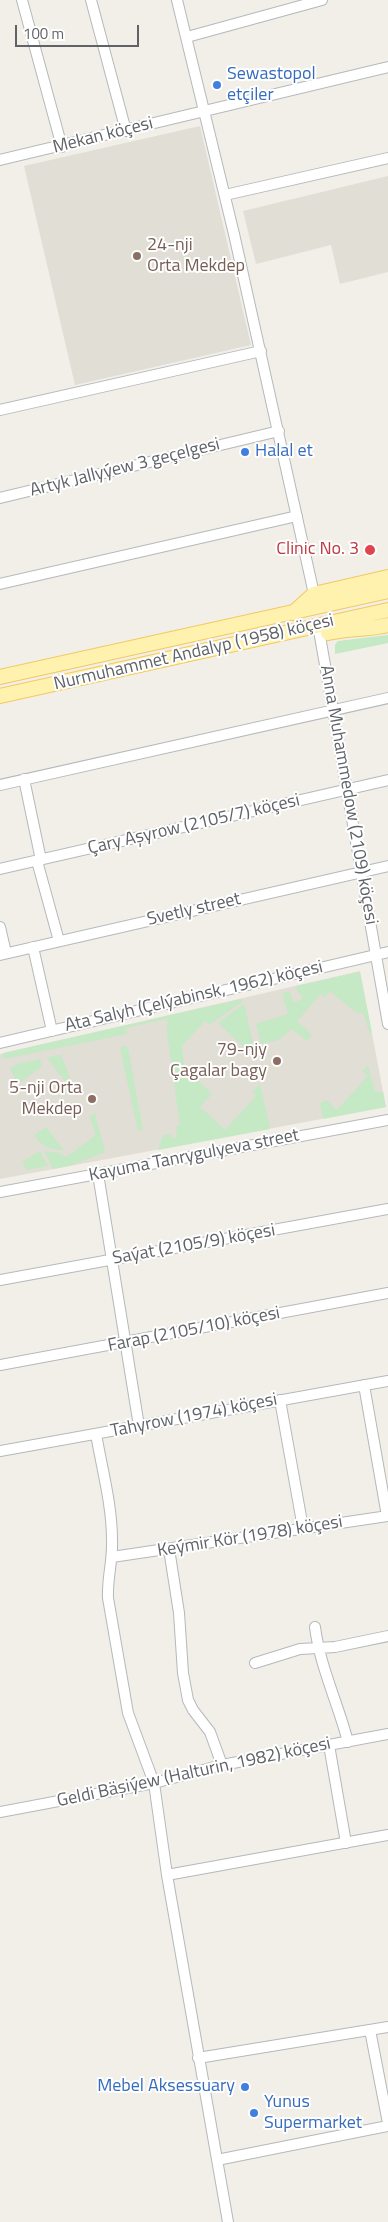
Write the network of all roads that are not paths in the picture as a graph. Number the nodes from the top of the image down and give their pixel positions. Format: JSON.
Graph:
{"nodes":[{"id":1,"x":22,"y":0,"type":"edge"},
{"id":2,"x":91,"y":0,"type":"edge"},
{"id":3,"x":177,"y":0,"type":"edge"},
{"id":4,"x":322,"y":0,"type":"edge"},
{"id":5,"x":187,"y":37,"type":"junction"},
{"id":6,"x":388,"y":67,"type":"edge"},
{"id":7,"x":205,"y":112,"type":"junction"},
{"id":8,"x":126,"y":131,"type":"junction"},
{"id":9,"x":62,"y":147,"type":"junction"},
{"id":10,"x":388,"y":158,"type":"edge"},
{"id":11,"x":0,"y":160,"type":"edge"},
{"id":12,"x":225,"y":195,"type":"junction"},
{"id":13,"x":261,"y":352,"type":"junction"},
{"id":14,"x":0,"y":410,"type":"edge"},
{"id":15,"x":279,"y":431,"type":"junction"},
{"id":16,"x":0,"y":498,"type":"edge"},
{"id":17,"x":297,"y":516,"type":"junction"},
{"id":18,"x":388,"y":577,"type":"edge"},
{"id":19,"x":0,"y":584,"type":"edge"},
{"id":20,"x":356,"y":584,"type":"junction"},
{"id":21,"x":383,"y":592,"type":"edge"},
{"id":22,"x":314,"y":594,"type":"junction"},
{"id":23,"x":341,"y":603,"type":"junction"},
{"id":24,"x":388,"y":610,"type":"edge"},
{"id":25,"x":292,"y":614,"type":"junction"},
{"id":26,"x":388,"y":625,"type":"edge"},
{"id":27,"x":319,"y":630,"type":"junction"},
{"id":28,"x":0,"y":677,"type":"edge"},
{"id":29,"x":0,"y":696,"type":"edge"},
{"id":30,"x":388,"y":698,"type":"edge"},
{"id":31,"x":334,"y":711,"type":"junction"},
{"id":32,"x":24,"y":779,"type":"junction"},
{"id":33,"x":388,"y":780,"type":"edge"},
{"id":34,"x":0,"y":785,"type":"edge"},
{"id":35,"x":346,"y":790,"type":"junction"},
{"id":36,"x":39,"y":860,"type":"junction"},
{"id":37,"x":388,"y":866,"type":"edge"},
{"id":38,"x":0,"y":869,"type":"edge"},
{"id":39,"x":361,"y":872,"type":"junction"},
{"id":40,"x":0,"y":928,"type":"edge"},
{"id":41,"x":59,"y":941,"type":"junction"},
{"id":42,"x":33,"y":947,"type":"junction"},
{"id":43,"x":388,"y":952,"type":"edge"},
{"id":44,"x":3,"y":954,"type":"edge"},
{"id":45,"x":377,"y":954,"type":"junction"},
{"id":46,"x":388,"y":1024,"type":"edge"},
{"id":47,"x":52,"y":1031,"type":"junction"},
{"id":48,"x":0,"y":1043,"type":"edge"},
{"id":49,"x":388,"y":1120,"type":"edge"},
{"id":50,"x":98,"y":1174,"type":"junction"},
{"id":51,"x":0,"y":1192,"type":"edge"},
{"id":52,"x":388,"y":1209,"type":"edge"},
{"id":53,"x":113,"y":1260,"type":"junction"},
{"id":54,"x":0,"y":1280,"type":"edge"},
{"id":55,"x":388,"y":1293,"type":"edge"},
{"id":56,"x":126,"y":1343,"type":"junction"},
{"id":57,"x":0,"y":1365,"type":"edge"},
{"id":58,"x":388,"y":1381,"type":"edge"},
{"id":59,"x":364,"y":1385,"type":"junction"},
{"id":60,"x":280,"y":1400,"type":"junction"},
{"id":61,"x":139,"y":1426,"type":"junction"},
{"id":62,"x":96,"y":1434,"type":"junction"},
{"id":63,"x":0,"y":1451,"type":"edge"},
{"id":64,"x":387,"y":1516,"type":"edge"},
{"id":65,"x":303,"y":1528,"type":"junction"},
{"id":66,"x":169,"y":1549,"type":"junction"},
{"id":67,"x":112,"y":1557,"type":"junction"},
{"id":68,"x":315,"y":1627,"type":"dead end"},
{"id":69,"x":388,"y":1636,"type":"edge"},
{"id":70,"x":318,"y":1649,"type":"junction"},
{"id":71,"x":255,"y":1663,"type":"dead end"},
{"id":72,"x":388,"y":1734,"type":"edge"},
{"id":73,"x":348,"y":1742,"type":"junction"},
{"id":74,"x":329,"y":1745,"type":"junction"},
{"id":75,"x":222,"y":1765,"type":"junction"},
{"id":76,"x":154,"y":1783,"type":"junction"},
{"id":77,"x":0,"y":1812,"type":"edge"},
{"id":78,"x":388,"y":1835,"type":"edge"},
{"id":79,"x":346,"y":1843,"type":"junction"},
{"id":80,"x":167,"y":1875,"type":"junction"},
{"id":81,"x":388,"y":2027,"type":"edge"},
{"id":82,"x":370,"y":2030,"type":"junction"},
{"id":83,"x":198,"y":2058,"type":"junction"},
{"id":84,"x":388,"y":2125,"type":"edge"},
{"id":85,"x":217,"y":2160,"type":"junction"},
{"id":86,"x":228,"y":2222,"type":"edge"}],
"edges":[{"from":1,"to":9,"type":"street"},
{"from":2,"to":8,"type":"street"},
{"from":3,"to":5,"type":"street"},
{"from":4,"to":5,"type":"street"},
{"from":5,"to":7,"type":"street"},
{"from":6,"to":7,"type":"street","name":"Mekan köçesi"},
{"from":7,"to":8,"type":"street","name":"Mekan köçesi"},
{"from":7,"to":12,"type":"street"},
{"from":8,"to":9,"type":"street","name":"Mekan köçesi"},
{"from":9,"to":11,"type":"street","name":"Mekan köçesi"},
{"from":10,"to":12,"type":"street"},
{"from":12,"to":13,"type":"street"},
{"from":13,"to":14,"type":"street"},
{"from":13,"to":15,"type":"street"},
{"from":15,"to":16,"type":"street","name":"Artyk Jallyýew 3 geçelgesi"},
{"from":15,"to":17,"type":"street"},
{"from":17,"to":19,"type":"street"},
{"from":17,"to":22,"type":"street"},
{"from":18,"to":20,"type":"main road"},
{"from":20,"to":21,"type":"main road"},
{"from":20,"to":22,"type":"main road"},
{"from":20,"to":23,"type":"main road"},
{"from":21,"to":23,"type":"main road","name":"Nurmuhammet Andalyp (1958) köçesi"},
{"from":22,"to":25,"type":"main road"},
{"from":23,"to":25,"type":"main road","name":"Nurmuhammet Andalyp (1958) köçesi"},
{"from":24,"to":27,"type":"main road","name":"Nurmuhammet Andalyp (1958) köçesi"},
{"from":25,"to":28,"type":"main road","name":"Nurmuhammet Andalyp (1958) köçesi"},
{"from":26,"to":27,"type":"main road"},
{"from":27,"to":29,"type":"main road","name":"Nurmuhammet Andalyp (1958) köçesi"},
{"from":27,"to":31,"type":"street","name":"Anna Muhammedow (2109) köçesi"},
{"from":30,"to":31,"type":"street"},
{"from":31,"to":32,"type":"street"},
{"from":31,"to":35,"type":"street","name":"Anna Muhammedow (2109) köçesi"},
{"from":32,"to":34,"type":"street"},
{"from":32,"to":36,"type":"street"},
{"from":33,"to":35,"type":"street","name":"Çary Aşyrow (2105/7) köçesi"},
{"from":35,"to":36,"type":"street","name":"Çary Aşyrow (2105/7) köçesi"},
{"from":35,"to":39,"type":"street","name":"Anna Muhammedow (2109) köçesi"},
{"from":36,"to":38,"type":"street","name":"Çary Aşyrow (2105/7) köçesi"},
{"from":36,"to":41,"type":"street"},
{"from":37,"to":39,"type":"street","name":"Svetly street"},
{"from":39,"to":41,"type":"street","name":"Svetly street"},
{"from":39,"to":45,"type":"street","name":"Anna Muhammedow (2109) köçesi"},
{"from":40,"to":44,"type":"street"},
{"from":41,"to":42,"type":"street","name":"Svetly street"},
{"from":42,"to":44,"type":"street","name":"Svetly street"},
{"from":42,"to":47,"type":"street"},
{"from":43,"to":45,"type":"street","name":"Ata Salyh (Çelýabinsk, 1962) köçesi"},
{"from":45,"to":46,"type":"street","name":"Anna Muhammedow (2109) köçesi"},
{"from":45,"to":47,"type":"street","name":"Ata Salyh (Çelýabinsk, 1962) köçesi"},
{"from":47,"to":48,"type":"street","name":"Ata Salyh (Çelýabinsk, 1962) köçesi"},
{"from":49,"to":50,"type":"street","name":"Kayuma Tanrygulyeva street"},
{"from":50,"to":51,"type":"street","name":"Kayuma Tanrygulyeva street"},
{"from":50,"to":53,"type":"street"},
{"from":52,"to":53,"type":"street","name":"Saýat (2105/9) köçesi"},
{"from":53,"to":54,"type":"street","name":"Saýat (2105/9) köçesi"},
{"from":53,"to":56,"type":"street"},
{"from":55,"to":56,"type":"street","name":"Farap (2105/10) köçesi"},
{"from":56,"to":57,"type":"street","name":"Farap (2105/10) köçesi"},
{"from":56,"to":61,"type":"street"},
{"from":58,"to":59,"type":"street","name":"Tahyrow (1974) köçesi"},
{"from":59,"to":60,"type":"street","name":"Tahyrow (1974) köçesi"},
{"from":59,"to":64,"type":"street"},
{"from":60,"to":61,"type":"street","name":"Tahyrow (1974) köçesi"},
{"from":60,"to":65,"type":"street"},
{"from":61,"to":62,"type":"street","name":"Tahyrow (1974) köçesi"},
{"from":62,"to":63,"type":"street","name":"Tahyrow (1974) köçesi"},
{"from":62,"to":67,"type":"street"},
{"from":64,"to":65,"type":"street","name":"Keýmir Kör (1978) köçesi"},
{"from":65,"to":66,"type":"street","name":"Keýmir Kör (1978) köçesi"},
{"from":66,"to":67,"type":"street","name":"Keýmir Kör (1978) köçesi"},
{"from":66,"to":75,"type":"street"},
{"from":67,"to":76,"type":"street"},
{"from":68,"to":70,"type":"street"},
{"from":69,"to":70,"type":"street"},
{"from":70,"to":71,"type":"street"},
{"from":70,"to":73,"type":"street"},
{"from":72,"to":73,"type":"street","name":"Geldi Bäşiýew (Halturin, 1982) köçesi"},
{"from":73,"to":74,"type":"street","name":"Geldi Bäşiýew (Halturin, 1982) köçesi"},
{"from":74,"to":75,"type":"street","name":"Geldi Bäşiýew (Halturin, 1982) köçesi"},
{"from":74,"to":79,"type":"street"},
{"from":75,"to":76,"type":"street","name":"Geldi Bäşiýew (Halturin, 1982) köçesi"},
{"from":76,"to":77,"type":"street","name":"Geldi Bäşiýew (Halturin, 1982) köçesi"},
{"from":76,"to":80,"type":"street"},
{"from":78,"to":79,"type":"street"},
{"from":79,"to":80,"type":"street"},
{"from":80,"to":83,"type":"street"},
{"from":81,"to":82,"type":"street"},
{"from":82,"to":83,"type":"street"},
{"from":82,"to":84,"type":"street"},
{"from":83,"to":85,"type":"street"},
{"from":84,"to":85,"type":"street"},
{"from":85,"to":86,"type":"street"}]}
